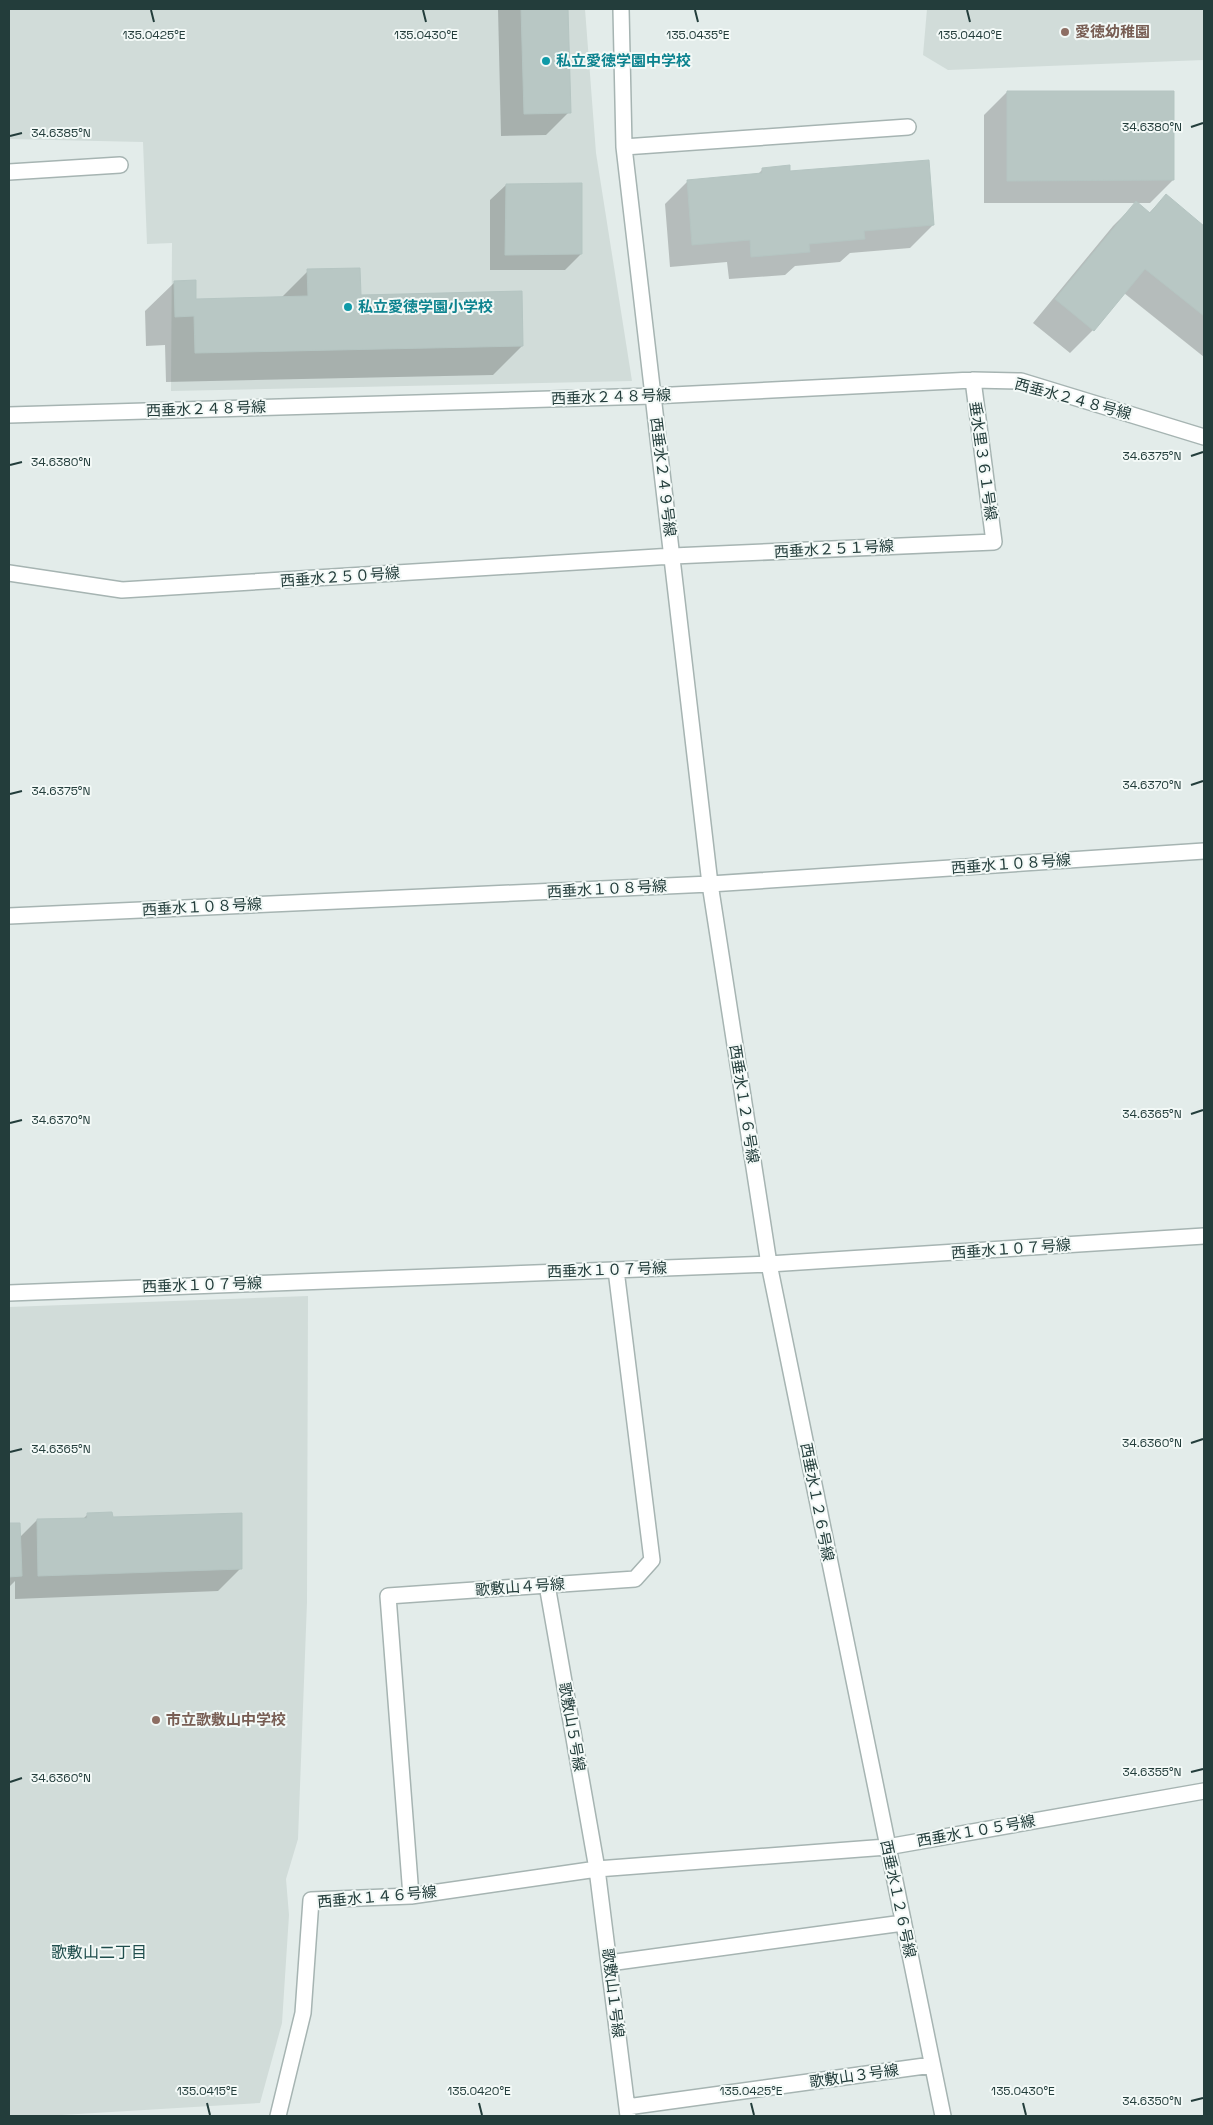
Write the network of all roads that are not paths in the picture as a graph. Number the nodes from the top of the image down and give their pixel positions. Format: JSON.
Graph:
{"nodes":[{"id":1,"x":621,"y":9,"type":"edge"},
{"id":2,"x":908,"y":127,"type":"dead end"},
{"id":3,"x":624,"y":147,"type":"junction"},
{"id":4,"x":120,"y":164,"type":"dead end"},
{"id":5,"x":9,"y":172,"type":"edge"},
{"id":6,"x":973,"y":380,"type":"junction"},
{"id":7,"x":652,"y":396,"type":"junction"},
{"id":8,"x":9,"y":415,"type":"edge"},
{"id":9,"x":1204,"y":437,"type":"edge"},
{"id":10,"x":994,"y":542,"type":"joint"},
{"id":11,"x":673,"y":556,"type":"junction"},
{"id":12,"x":9,"y":574,"type":"edge"},
{"id":13,"x":1204,"y":851,"type":"edge"},
{"id":14,"x":710,"y":884,"type":"junction"},
{"id":15,"x":9,"y":916,"type":"edge"},
{"id":16,"x":1204,"y":1236,"type":"edge"},
{"id":17,"x":769,"y":1264,"type":"junction"},
{"id":18,"x":616,"y":1270,"type":"junction"},
{"id":19,"x":9,"y":1293,"type":"edge"},
{"id":20,"x":547,"y":1585,"type":"junction"},
{"id":21,"x":1204,"y":1791,"type":"edge"},
{"id":22,"x":887,"y":1847,"type":"junction"},
{"id":23,"x":597,"y":1869,"type":"junction"},
{"id":24,"x":411,"y":1896,"type":"junction"},
{"id":25,"x":903,"y":1923,"type":"junction"},
{"id":26,"x":609,"y":1963,"type":"junction"},
{"id":27,"x":932,"y":2065,"type":"junction"},
{"id":28,"x":627,"y":2112,"type":"edge"},
{"id":29,"x":278,"y":2116,"type":"edge"},
{"id":30,"x":943,"y":2116,"type":"edge"}],
"edges":[{"from":1,"to":3,"type":"street","name":"西垂水２４９号線"},
{"from":2,"to":3,"type":"street"},
{"from":3,"to":7,"type":"street","name":"西垂水２４９号線"},
{"from":4,"to":5,"type":"street"},
{"from":6,"to":7,"type":"street","name":"西垂水２４８号線"},
{"from":6,"to":9,"type":"street","name":"西垂水２４８号線"},
{"from":6,"to":10,"type":"street","name":"垂水里３６１号線"},
{"from":7,"to":8,"type":"street","name":"西垂水２４８号線"},
{"from":7,"to":11,"type":"street","name":"西垂水２４９号線"},
{"from":10,"to":11,"type":"street","name":"西垂水２５１号線"},
{"from":11,"to":12,"type":"street","name":"西垂水２５０号線"},
{"from":11,"to":14,"type":"street","name":"西垂水２４９号線"},
{"from":13,"to":14,"type":"street","name":"西垂水１０８号線"},
{"from":14,"to":15,"type":"street","name":"西垂水１０８号線"},
{"from":14,"to":17,"type":"street","name":"西垂水１２６号線"},
{"from":16,"to":17,"type":"street","name":"西垂水１０７号線"},
{"from":17,"to":18,"type":"street","name":"西垂水１０７号線"},
{"from":17,"to":22,"type":"street","name":"西垂水１２６号線"},
{"from":18,"to":19,"type":"street","name":"西垂水１０７号線"},
{"from":18,"to":20,"type":"street","name":"歌敷山４号線"},
{"from":20,"to":23,"type":"street","name":"歌敷山５号線"},
{"from":20,"to":24,"type":"street","name":"歌敷山４号線"},
{"from":21,"to":22,"type":"street","name":"西垂水１０５号線"},
{"from":22,"to":23,"type":"street","name":"西垂水１０５号線"},
{"from":22,"to":25,"type":"street","name":"西垂水１２６号線"},
{"from":23,"to":24,"type":"street","name":"西垂水１４６号線"},
{"from":23,"to":26,"type":"street","name":"歌敷山１号線"},
{"from":24,"to":29,"type":"street","name":"西垂水１４６号線"},
{"from":25,"to":26,"type":"street"},
{"from":25,"to":27,"type":"street","name":"西垂水１２６号線"},
{"from":26,"to":28,"type":"street","name":"歌敷山１号線"},
{"from":27,"to":28,"type":"street","name":"歌敷山３号線"},
{"from":27,"to":30,"type":"street","name":"西垂水１２６号線"}]}
